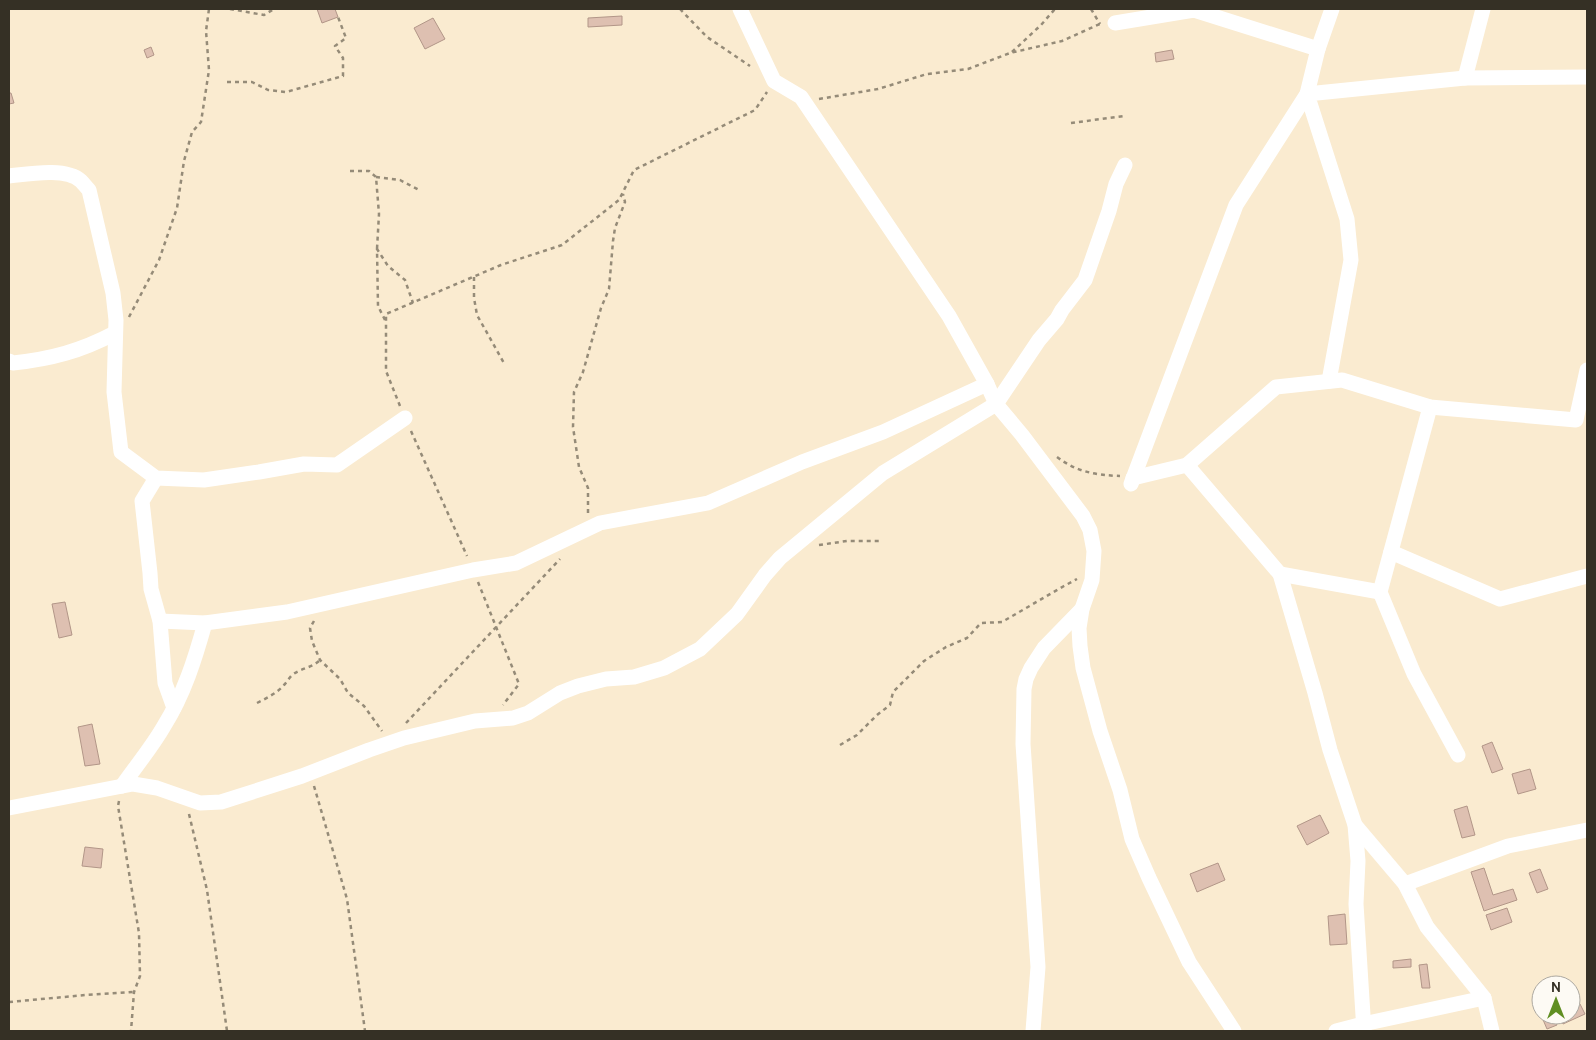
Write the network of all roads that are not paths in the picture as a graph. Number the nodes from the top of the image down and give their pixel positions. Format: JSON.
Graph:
{"nodes":[{"id":1,"x":740,"y":9,"type":"edge"},
{"id":2,"x":1332,"y":9,"type":"edge"},
{"id":3,"x":1483,"y":9,"type":"edge"},
{"id":4,"x":1108,"y":22,"type":"road end"},
{"id":5,"x":1318,"y":49,"type":"junction"},
{"id":6,"x":1587,"y":77,"type":"edge"},
{"id":7,"x":1465,"y":78,"type":"junction"},
{"id":8,"x":1307,"y":94,"type":"junction"},
{"id":9,"x":1124,"y":165,"type":"dead end"},
{"id":10,"x":9,"y":176,"type":"edge"},
{"id":11,"x":116,"y":333,"type":"junction"},
{"id":12,"x":9,"y":362,"type":"edge"},
{"id":13,"x":1587,"y":370,"type":"edge"},
{"id":14,"x":1329,"y":381,"type":"junction"},
{"id":15,"x":987,"y":384,"type":"junction"},
{"id":16,"x":996,"y":404,"type":"junction"},
{"id":17,"x":1430,"y":407,"type":"junction"},
{"id":18,"x":405,"y":418,"type":"road end"},
{"id":19,"x":1187,"y":465,"type":"junction"},
{"id":20,"x":156,"y":478,"type":"junction"},
{"id":21,"x":1391,"y":552,"type":"junction"},
{"id":22,"x":1280,"y":574,"type":"junction"},
{"id":23,"x":1587,"y":576,"type":"edge"},
{"id":24,"x":1380,"y":592,"type":"junction"},
{"id":25,"x":1082,"y":609,"type":"junction"},
{"id":26,"x":160,"y":622,"type":"junction"},
{"id":27,"x":206,"y":623,"type":"junction"},
{"id":28,"x":174,"y":708,"type":"junction"},
{"id":29,"x":1458,"y":755,"type":"dead end"},
{"id":30,"x":122,"y":786,"type":"junction"},
{"id":31,"x":9,"y":808,"type":"edge"},
{"id":32,"x":1356,"y":825,"type":"junction"},
{"id":33,"x":1587,"y":830,"type":"edge"},
{"id":34,"x":1404,"y":884,"type":"junction"},
{"id":35,"x":1484,"y":998,"type":"junction"},
{"id":36,"x":1364,"y":1028,"type":"edge"},
{"id":37,"x":1034,"y":1031,"type":"edge"},
{"id":38,"x":1234,"y":1031,"type":"edge"},
{"id":39,"x":1336,"y":1031,"type":"edge"},
{"id":40,"x":1492,"y":1031,"type":"edge"}],
"edges":[{"from":1,"to":15,"type":"street"},
{"from":2,"to":5,"type":"street"},
{"from":3,"to":7,"type":"street"},
{"from":4,"to":5,"type":"street"},
{"from":5,"to":8,"type":"street"},
{"from":6,"to":7,"type":"street"},
{"from":7,"to":8,"type":"street"},
{"from":8,"to":14,"type":"street"},
{"from":8,"to":19,"type":"street"},
{"from":9,"to":16,"type":"street"},
{"from":10,"to":11,"type":"street"},
{"from":11,"to":12,"type":"street"},
{"from":11,"to":20,"type":"street"},
{"from":13,"to":17,"type":"street"},
{"from":14,"to":17,"type":"street"},
{"from":14,"to":19,"type":"street"},
{"from":15,"to":16,"type":"street"},
{"from":15,"to":27,"type":"street"},
{"from":16,"to":25,"type":"street"},
{"from":16,"to":30,"type":"street"},
{"from":17,"to":21,"type":"street"},
{"from":18,"to":20,"type":"street"},
{"from":19,"to":22,"type":"street"},
{"from":20,"to":26,"type":"street"},
{"from":21,"to":23,"type":"street"},
{"from":21,"to":24,"type":"street"},
{"from":22,"to":24,"type":"street"},
{"from":22,"to":32,"type":"street"},
{"from":24,"to":29,"type":"street"},
{"from":25,"to":37,"type":"street"},
{"from":25,"to":38,"type":"street"},
{"from":26,"to":27,"type":"street"},
{"from":26,"to":28,"type":"street"},
{"from":27,"to":28,"type":"street"},
{"from":28,"to":30,"type":"street"},
{"from":30,"to":31,"type":"street"},
{"from":32,"to":34,"type":"street"},
{"from":32,"to":36,"type":"street"},
{"from":33,"to":34,"type":"street"},
{"from":34,"to":35,"type":"street"},
{"from":35,"to":36,"type":"street"},
{"from":35,"to":40,"type":"street"},
{"from":36,"to":39,"type":"street"}]}
